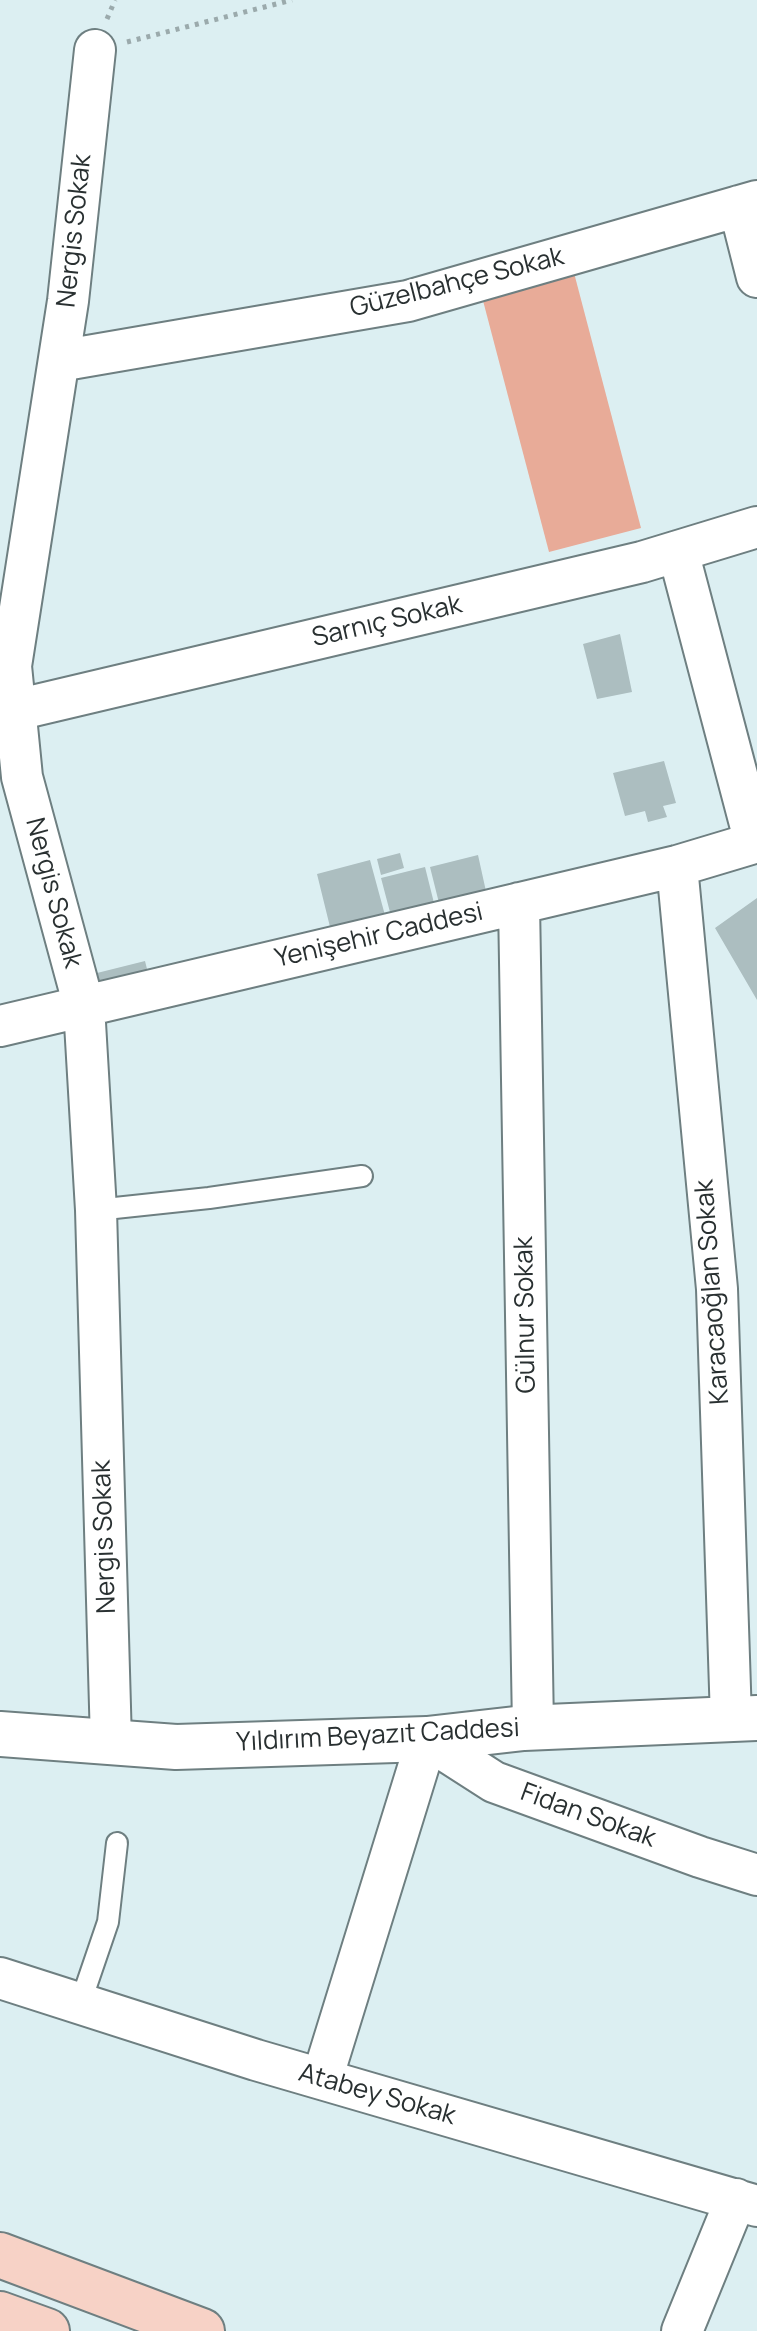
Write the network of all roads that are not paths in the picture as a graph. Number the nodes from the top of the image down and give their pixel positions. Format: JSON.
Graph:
{"nodes":[{"id":1,"x":95,"y":50,"type":"road end"},
{"id":2,"x":748,"y":204,"type":"edge"},
{"id":3,"x":757,"y":277,"type":"edge"},
{"id":4,"x":59,"y":361,"type":"junction"},
{"id":5,"x":757,"y":527,"type":"edge"},
{"id":6,"x":678,"y":551,"type":"junction"},
{"id":7,"x":16,"y":710,"type":"junction"},
{"id":8,"x":756,"y":843,"type":"edge"},
{"id":9,"x":677,"y":866,"type":"junction"},
{"id":10,"x":519,"y":903,"type":"junction"},
{"id":11,"x":84,"y":1006,"type":"junction"},
{"id":12,"x":0,"y":1026,"type":"edge"},
{"id":13,"x":362,"y":1176,"type":"dead end"},
{"id":14,"x":96,"y":1210,"type":"junction"},
{"id":15,"x":744,"y":1719,"type":"edge"},
{"id":16,"x":533,"y":1727,"type":"junction"},
{"id":17,"x":0,"y":1734,"type":"edge"},
{"id":18,"x":427,"y":1739,"type":"junction"},
{"id":19,"x":111,"y":1742,"type":"junction"},
{"id":20,"x":117,"y":1843,"type":"dead end"},
{"id":21,"x":757,"y":1875,"type":"edge"},
{"id":22,"x":0,"y":1978,"type":"edge"},
{"id":23,"x":80,"y":2004,"type":"junction"},
{"id":24,"x":322,"y":2079,"type":"junction"},
{"id":25,"x":747,"y":2202,"type":"edge"},
{"id":26,"x":0,"y":2255,"type":"edge"},
{"id":27,"x":0,"y":2314,"type":"edge"},
{"id":28,"x":47,"y":2331,"type":"edge"},
{"id":29,"x":202,"y":2331,"type":"edge"},
{"id":30,"x":682,"y":2331,"type":"edge"}],
"edges":[{"from":1,"to":4,"type":"street","name":"Nergis Sokak"},
{"from":2,"to":3,"type":"street"},
{"from":2,"to":4,"type":"street","name":"Güzelbahçe Sokak"},
{"from":4,"to":7,"type":"street","name":"Nergis Sokak"},
{"from":5,"to":6,"type":"street","name":"Sarnıç Sokak"},
{"from":6,"to":7,"type":"street","name":"Sarnıç Sokak"},
{"from":6,"to":8,"type":"street"},
{"from":7,"to":11,"type":"street","name":"Nergis Sokak"},
{"from":8,"to":9,"type":"street","name":"Yenişehir Caddesi"},
{"from":9,"to":10,"type":"street","name":"Yenişehir Caddesi"},
{"from":9,"to":15,"type":"street","name":"Karacaoğlan Sokak"},
{"from":10,"to":11,"type":"street","name":"Yenişehir Caddesi"},
{"from":10,"to":16,"type":"street","name":"Gülnur Sokak"},
{"from":11,"to":12,"type":"street","name":"Yenişehir Caddesi"},
{"from":11,"to":14,"type":"street","name":"Nergis Sokak"},
{"from":13,"to":14,"type":"lane"},
{"from":14,"to":19,"type":"street","name":"Nergis Sokak"},
{"from":15,"to":16,"type":"street","name":"Yıldırım Beyazıt Caddesi"},
{"from":16,"to":18,"type":"street","name":"Yıldırım Beyazıt Caddesi"},
{"from":17,"to":19,"type":"street","name":"Yıldırım Beyazıt Caddesi"},
{"from":18,"to":19,"type":"street","name":"Yıldırım Beyazıt Caddesi"},
{"from":18,"to":21,"type":"street","name":"Fidan Sokak"},
{"from":18,"to":24,"type":"street"},
{"from":20,"to":23,"type":"lane"},
{"from":22,"to":23,"type":"street","name":"Atabey Sokak"},
{"from":23,"to":24,"type":"street","name":"Atabey Sokak"},
{"from":24,"to":25,"type":"street","name":"Atabey Sokak"},
{"from":25,"to":30,"type":"street"},
{"from":26,"to":29,"type":"main road"},
{"from":27,"to":28,"type":"main road"}]}
